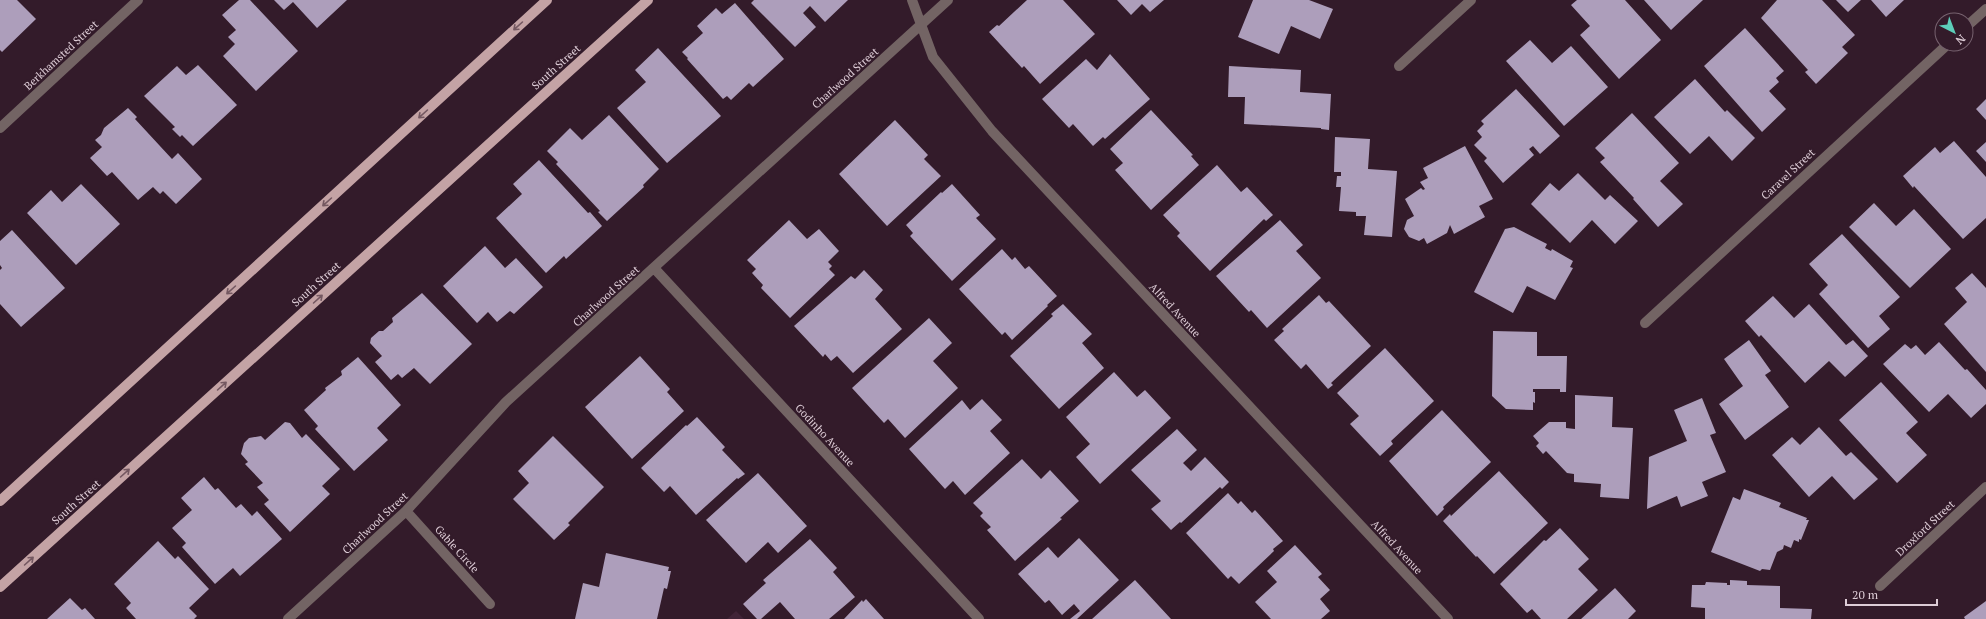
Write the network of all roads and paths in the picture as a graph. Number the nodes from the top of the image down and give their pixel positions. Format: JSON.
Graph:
{"nodes":[{"id":1,"x":138,"y":0,"type":"edge"},
{"id":2,"x":547,"y":0,"type":"edge"},
{"id":3,"x":648,"y":0,"type":"edge"},
{"id":4,"x":912,"y":0,"type":"edge"},
{"id":5,"x":948,"y":0,"type":"edge"},
{"id":6,"x":1471,"y":0,"type":"edge"},
{"id":7,"x":1986,"y":9,"type":"edge"},
{"id":8,"x":1974,"y":20,"type":"edge"},
{"id":9,"x":922,"y":24,"type":"junction"},
{"id":10,"x":1939,"y":52,"type":"edge"},
{"id":11,"x":1398,"y":66,"type":"dead end"},
{"id":12,"x":0,"y":128,"type":"edge"},
{"id":13,"x":654,"y":268,"type":"junction"},
{"id":14,"x":1645,"y":323,"type":"dead end"},
{"id":15,"x":1986,"y":487,"type":"edge"},
{"id":16,"x":0,"y":501,"type":"edge"},
{"id":17,"x":406,"y":511,"type":"junction"},
{"id":18,"x":1880,"y":586,"type":"dead end"},
{"id":19,"x":0,"y":587,"type":"edge"},
{"id":20,"x":490,"y":604,"type":"dead end"},
{"id":21,"x":288,"y":619,"type":"edge"},
{"id":22,"x":978,"y":619,"type":"edge"},
{"id":23,"x":1448,"y":619,"type":"edge"}],
"edges":[{"from":1,"to":12,"type":"street","name":"Berkhamsted Street"},
{"from":2,"to":16,"type":"main road","one_way":true},
{"from":19,"to":3,"type":"main road","name":"South Street","one_way":true},
{"from":4,"to":9,"type":"street","name":"Alfred Avenue"},
{"from":5,"to":9,"type":"street","name":"Charlwood Street"},
{"from":6,"to":11,"type":"street"},
{"from":7,"to":8,"type":"street"},
{"from":9,"to":13,"type":"street","name":"Charlwood Street"},
{"from":9,"to":23,"type":"street","name":"Alfred Avenue"},
{"from":10,"to":14,"type":"street","name":"Caravel Street"},
{"from":13,"to":17,"type":"street","name":"Charlwood Street"},
{"from":13,"to":22,"type":"street","name":"Godinho Avenue"},
{"from":15,"to":18,"type":"street","name":"Droxford Street"},
{"from":17,"to":20,"type":"street","name":"Gable Circle"},
{"from":17,"to":21,"type":"street","name":"Charlwood Street"}]}
